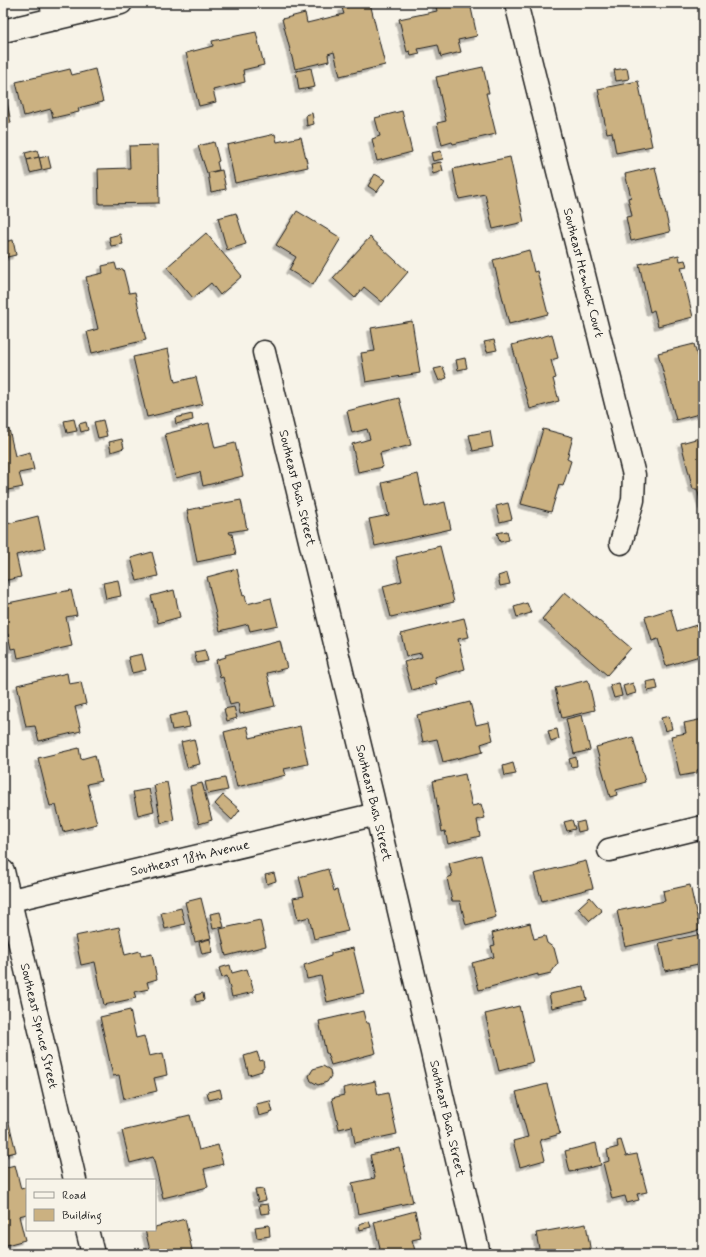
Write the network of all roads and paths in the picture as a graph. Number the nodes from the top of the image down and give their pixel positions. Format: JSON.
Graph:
{"nodes":[{"id":1,"x":121,"y":3,"type":"edge"},
{"id":2,"x":516,"y":3,"type":"edge"},
{"id":3,"x":53,"y":11,"type":"edge"},
{"id":4,"x":3,"y":31,"type":"edge"},
{"id":5,"x":264,"y":352,"type":"dead end"},
{"id":6,"x":621,"y":543,"type":"dead end"},
{"id":7,"x":377,"y":814,"type":"junction"},
{"id":8,"x":703,"y":827,"type":"edge"},
{"id":9,"x":609,"y":850,"type":"dead end"},
{"id":10,"x":3,"y":871,"type":"edge"},
{"id":11,"x":6,"y":901,"type":"edge"},
{"id":12,"x":76,"y":1179,"type":"edge"},
{"id":13,"x":87,"y":1231,"type":"edge"},
{"id":14,"x":93,"y":1254,"type":"edge"},
{"id":15,"x":479,"y":1254,"type":"edge"}],
"edges":[{"from":1,"to":3,"type":"street"},
{"from":2,"to":6,"type":"street","name":"Southeast Hemlock Court"},
{"from":3,"to":4,"type":"street"},
{"from":5,"to":7,"type":"street","name":"Southeast Bush Street"},
{"from":7,"to":11,"type":"street","name":"Southeast 18th Avenue"},
{"from":7,"to":15,"type":"street","name":"Southeast Bush Street"},
{"from":8,"to":9,"type":"street"},
{"from":10,"to":11,"type":"street","name":"Southeast Spruce Street"},
{"from":11,"to":12,"type":"street","name":"Southeast Spruce Street"},
{"from":13,"to":14,"type":"street"}]}
